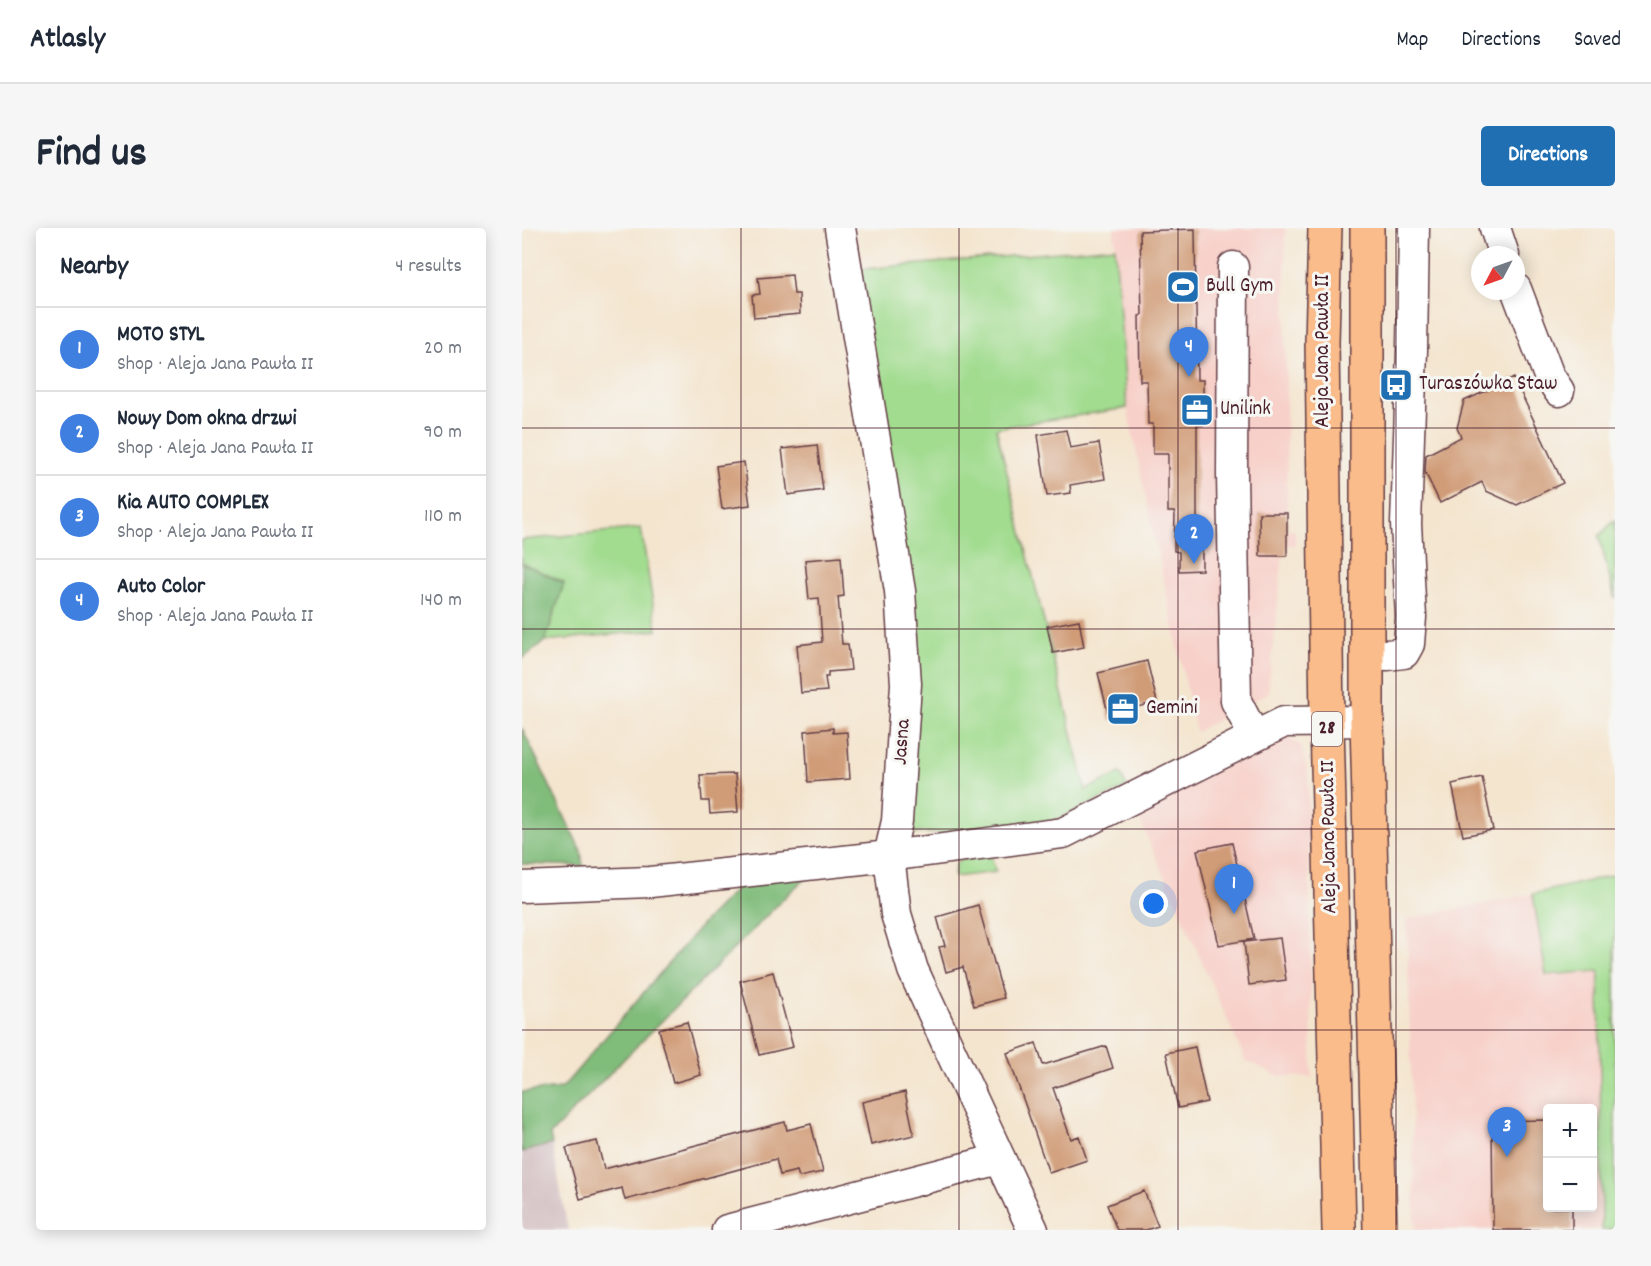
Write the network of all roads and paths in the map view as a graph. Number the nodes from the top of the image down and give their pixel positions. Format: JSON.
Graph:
{"nodes":[{"id":1,"x":840,"y":228,"type":"edge"},
{"id":2,"x":1325,"y":228,"type":"edge"},
{"id":3,"x":1367,"y":228,"type":"edge"},
{"id":4,"x":1413,"y":228,"type":"edge"},
{"id":5,"x":1495,"y":228,"type":"edge"},
{"id":6,"x":1501,"y":246,"type":"edge"},
{"id":7,"x":1233,"y":267,"type":"dead end"},
{"id":8,"x":1520,"y":300,"type":"edge"},
{"id":9,"x":1559,"y":392,"type":"dead end"},
{"id":10,"x":1367,"y":654,"type":"junction"},
{"id":11,"x":1327,"y":722,"type":"junction"},
{"id":12,"x":1367,"y":722,"type":"junction"},
{"id":13,"x":1254,"y":736,"type":"junction"},
{"id":14,"x":889,"y":856,"type":"junction"},
{"id":15,"x":522,"y":887,"type":"edge"},
{"id":16,"x":999,"y":1159,"type":"junction"},
{"id":17,"x":727,"y":1230,"type":"edge"},
{"id":18,"x":1033,"y":1230,"type":"edge"},
{"id":19,"x":1339,"y":1230,"type":"edge"},
{"id":20,"x":1380,"y":1230,"type":"edge"}],
"edges":[{"from":1,"to":14,"type":"street","name":"Jasna"},
{"from":2,"to":11,"type":"main road","name":"Aleja Jana Pawła II","number":"28"},
{"from":3,"to":10,"type":"main road","name":"Aleja Jana Pawła II","number":"28"},
{"from":4,"to":10,"type":"street"},
{"from":5,"to":6,"type":"street"},
{"from":7,"to":13,"type":"street"},
{"from":8,"to":9,"type":"street"},
{"from":10,"to":12,"type":"main road","name":"Aleja Jana Pawła II","number":"28"},
{"from":11,"to":12,"type":"street"},
{"from":11,"to":13,"type":"street"},
{"from":11,"to":19,"type":"main road","name":"Aleja Jana Pawła II","number":"28"},
{"from":12,"to":20,"type":"main road","name":"Aleja Jana Pawła II","number":"28"},
{"from":13,"to":14,"type":"street"},
{"from":14,"to":15,"type":"street"},
{"from":14,"to":16,"type":"street","name":"Jasna"},
{"from":16,"to":17,"type":"street"},
{"from":16,"to":18,"type":"street","name":"Jasna"}]}
